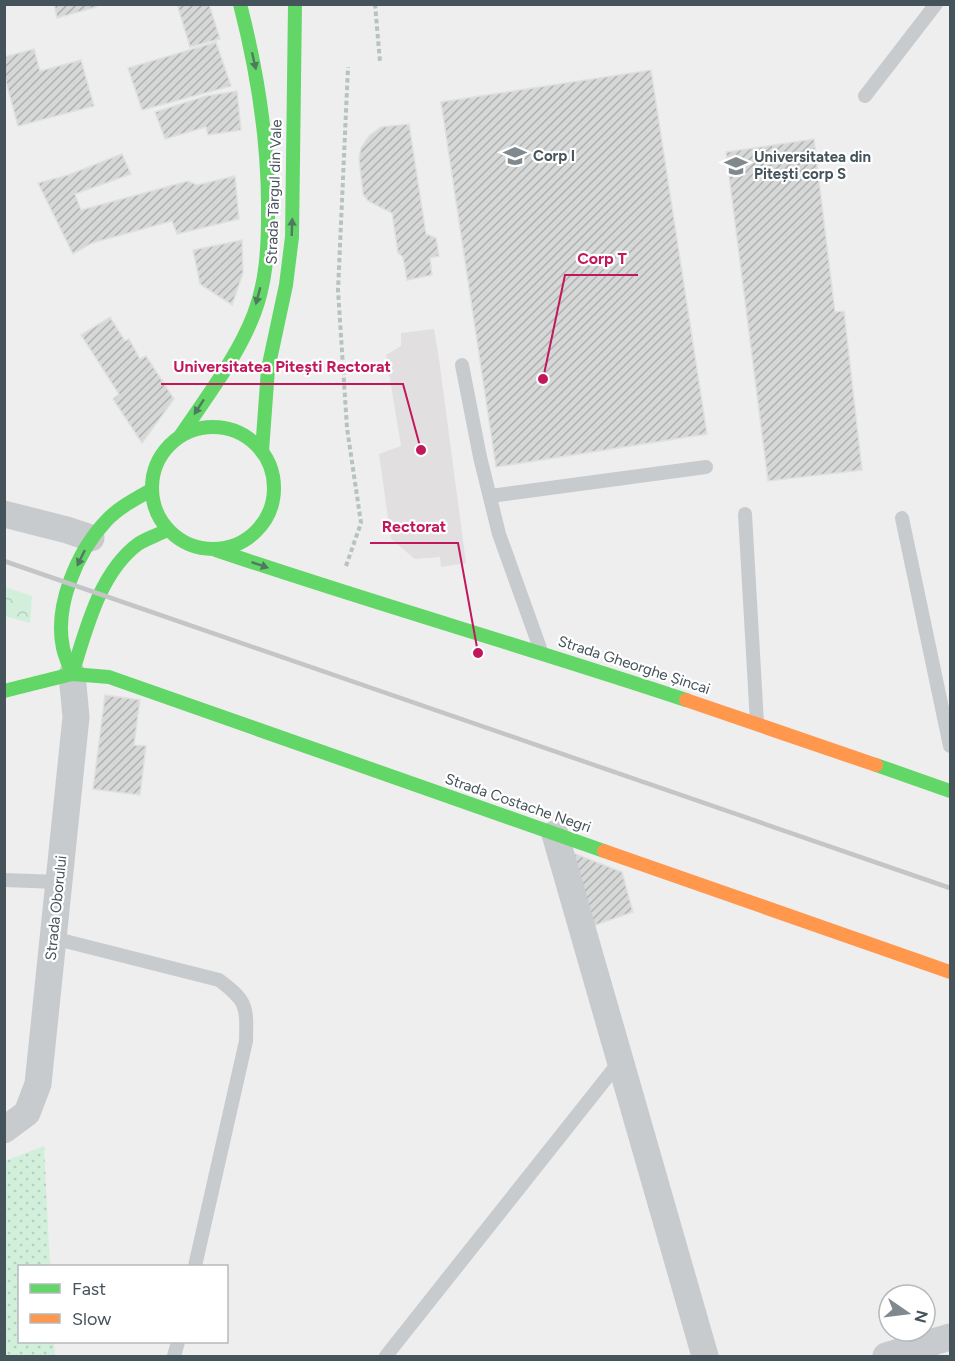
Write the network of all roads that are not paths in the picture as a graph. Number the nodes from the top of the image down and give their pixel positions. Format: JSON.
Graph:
{"nodes":[{"id":1,"x":240,"y":4,"type":"edge"},
{"id":2,"x":295,"y":4,"type":"edge"},
{"id":3,"x":936,"y":4,"type":"edge"},
{"id":4,"x":865,"y":96,"type":"dead end"},
{"id":5,"x":462,"y":365,"type":"dead end"},
{"id":6,"x":181,"y":435,"type":"junction"},
{"id":7,"x":262,"y":451,"type":"junction"},
{"id":8,"x":706,"y":467,"type":"dead end"},
{"id":9,"x":151,"y":490,"type":"junction"},
{"id":10,"x":490,"y":496,"type":"junction"},
{"id":11,"x":4,"y":514,"type":"edge"},
{"id":12,"x":745,"y":514,"type":"dead end"},
{"id":13,"x":902,"y":518,"type":"dead end"},
{"id":14,"x":265,"y":520,"type":"junction"},
{"id":15,"x":167,"y":530,"type":"junction"},
{"id":16,"x":272,"y":537,"type":"dead end"},
{"id":17,"x":91,"y":538,"type":"junction"},
{"id":18,"x":216,"y":550,"type":"junction"},
{"id":19,"x":287,"y":559,"type":"dead end"},
{"id":20,"x":305,"y":580,"type":"junction"},
{"id":21,"x":542,"y":652,"type":"junction"},
{"id":22,"x":72,"y":674,"type":"junction"},
{"id":23,"x":4,"y":691,"type":"edge"},
{"id":24,"x":757,"y":723,"type":"junction"},
{"id":25,"x":951,"y":746,"type":"edge"},
{"id":26,"x":951,"y":792,"type":"edge"},
{"id":27,"x":555,"y":834,"type":"junction"},
{"id":28,"x":4,"y":880,"type":"edge"},
{"id":29,"x":59,"y":882,"type":"junction"},
{"id":30,"x":53,"y":938,"type":"junction"},
{"id":31,"x":951,"y":972,"type":"edge"},
{"id":32,"x":620,"y":1061,"type":"junction"},
{"id":33,"x":4,"y":1130,"type":"edge"},
{"id":34,"x":195,"y":1265,"type":"edge"},
{"id":35,"x":951,"y":1337,"type":"edge"},
{"id":36,"x":386,"y":1356,"type":"edge"},
{"id":37,"x":705,"y":1356,"type":"edge"},
{"id":38,"x":886,"y":1356,"type":"edge"}],
"edges":[{"from":1,"to":6,"type":"main road","name":"Strada Târgul din Vale","one_way":true},
{"from":7,"to":2,"type":"main road","name":"Strada Târgul din Vale","one_way":true},
{"from":3,"to":4,"type":"lane"},
{"from":5,"to":10,"type":"lane"},
{"from":6,"to":7,"type":"main road"},
{"from":6,"to":9,"type":"main road"},
{"from":7,"to":14,"type":"main road"},
{"from":8,"to":10,"type":"lane"},
{"from":9,"to":15,"type":"main road"},
{"from":9,"to":17,"type":"main road"},
{"from":10,"to":21,"type":"lane"},
{"from":11,"to":17,"type":"street"},
{"from":12,"to":24,"type":"lane"},
{"from":13,"to":25,"type":"lane"},
{"from":14,"to":16,"type":"main road"},
{"from":14,"to":18,"type":"main road"},
{"from":15,"to":18,"type":"main road"},
{"from":15,"to":22,"type":"main road"},
{"from":17,"to":22,"type":"main road","one_way":true},
{"from":18,"to":20,"type":"main road","name":"Strada Gheorghe Șincai","one_way":true},
{"from":19,"to":20,"type":"main road"},
{"from":20,"to":21,"type":"main road","name":"Strada Gheorghe Șincai"},
{"from":21,"to":24,"type":"main road","name":"Strada Gheorghe Șincai"},
{"from":22,"to":23,"type":"main road"},
{"from":22,"to":27,"type":"main road","name":"Strada Costache Negri"},
{"from":22,"to":29,"type":"street","name":"Strada Oborului"},
{"from":24,"to":26,"type":"main road","name":"Strada Gheorghe Șincai"},
{"from":27,"to":31,"type":"main road","name":"Strada Costache Negri"},
{"from":27,"to":32,"type":"street"},
{"from":28,"to":29,"type":"lane"},
{"from":29,"to":30,"type":"street","name":"Strada Oborului"},
{"from":30,"to":33,"type":"street","name":"Strada Oborului"},
{"from":30,"to":34,"type":"lane"},
{"from":32,"to":36,"type":"lane"},
{"from":32,"to":37,"type":"street"},
{"from":35,"to":38,"type":"street"}]}
